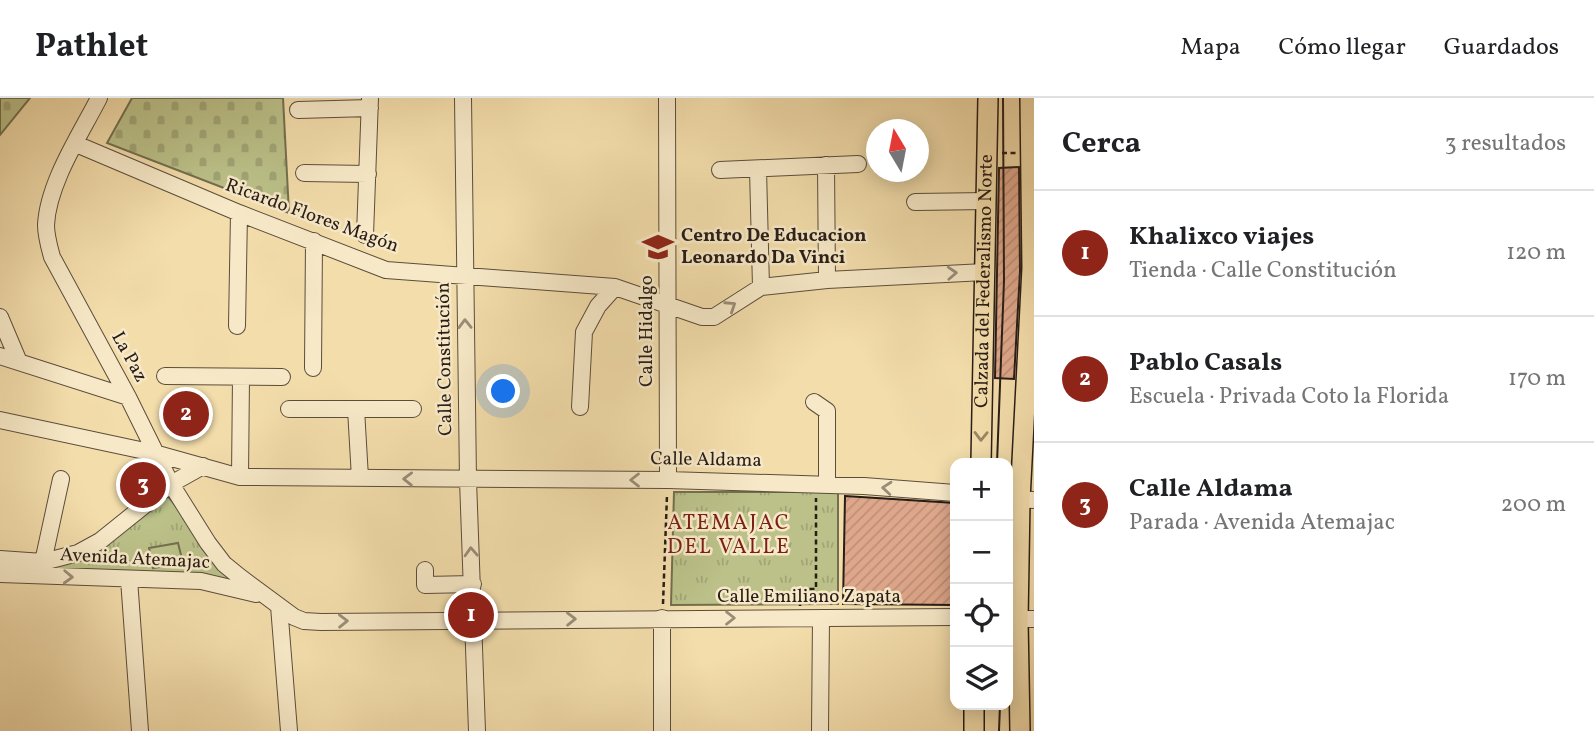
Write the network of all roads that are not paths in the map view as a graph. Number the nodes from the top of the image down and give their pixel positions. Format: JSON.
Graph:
{"nodes":[{"id":1,"x":99,"y":98,"type":"edge"},
{"id":2,"x":464,"y":98,"type":"edge"},
{"id":3,"x":667,"y":98,"type":"edge"},
{"id":4,"x":988,"y":98,"type":"edge"},
{"id":5,"x":1030,"y":98,"type":"edge"},
{"id":6,"x":370,"y":103,"type":"edge"},
{"id":7,"x":298,"y":110,"type":"dead end"},
{"id":8,"x":76,"y":144,"type":"junction"},
{"id":9,"x":858,"y":164,"type":"dead end"},
{"id":10,"x":826,"y":165,"type":"junction"},
{"id":11,"x":758,"y":169,"type":"junction"},
{"id":12,"x":720,"y":170,"type":"dead end"},
{"id":13,"x":304,"y":173,"type":"dead end"},
{"id":14,"x":369,"y":174,"type":"junction"},
{"id":15,"x":1033,"y":177,"type":"edge"},
{"id":16,"x":986,"y":201,"type":"junction"},
{"id":17,"x":915,"y":202,"type":"dead end"},
{"id":18,"x":239,"y":213,"type":"junction"},
{"id":19,"x":365,"y":235,"type":"dead end"},
{"id":20,"x":314,"y":241,"type":"junction"},
{"id":21,"x":1033,"y":268,"type":"edge"},
{"id":22,"x":985,"y":272,"type":"junction"},
{"id":23,"x":464,"y":275,"type":"junction"},
{"id":24,"x":827,"y":279,"type":"junction"},
{"id":25,"x":761,"y":286,"type":"junction"},
{"id":26,"x":615,"y":287,"type":"junction"},
{"id":27,"x":668,"y":306,"type":"junction"},
{"id":28,"x":1032,"y":308,"type":"edge"},
{"id":29,"x":0,"y":317,"type":"edge"},
{"id":30,"x":237,"y":326,"type":"dead end"},
{"id":31,"x":0,"y":356,"type":"edge"},
{"id":32,"x":19,"y":362,"type":"junction"},
{"id":33,"x":313,"y":368,"type":"dead end"},
{"id":34,"x":165,"y":376,"type":"dead end"},
{"id":35,"x":241,"y":377,"type":"junction"},
{"id":36,"x":282,"y":377,"type":"dead end"},
{"id":37,"x":128,"y":397,"type":"junction"},
{"id":38,"x":814,"y":402,"type":"dead end"},
{"id":39,"x":580,"y":407,"type":"dead end"},
{"id":40,"x":289,"y":409,"type":"dead end"},
{"id":41,"x":356,"y":409,"type":"junction"},
{"id":42,"x":412,"y":409,"type":"dead end"},
{"id":43,"x":0,"y":420,"type":"edge"},
{"id":44,"x":154,"y":453,"type":"junction"},
{"id":45,"x":981,"y":458,"type":"edge"},
{"id":46,"x":203,"y":467,"type":"junction"},
{"id":47,"x":240,"y":477,"type":"junction"},
{"id":48,"x":360,"y":478,"type":"junction"},
{"id":49,"x":61,"y":479,"type":"dead end"},
{"id":50,"x":468,"y":480,"type":"junction"},
{"id":51,"x":668,"y":480,"type":"junction"},
{"id":52,"x":171,"y":484,"type":"junction"},
{"id":53,"x":827,"y":484,"type":"junction"},
{"id":54,"x":950,"y":494,"type":"edge"},
{"id":55,"x":1021,"y":500,"type":"edge"},
{"id":56,"x":0,"y":559,"type":"edge"},
{"id":57,"x":43,"y":562,"type":"junction"},
{"id":58,"x":425,"y":570,"type":"dead end"},
{"id":59,"x":0,"y":574,"type":"edge"},
{"id":60,"x":128,"y":579,"type":"junction"},
{"id":61,"x":473,"y":584,"type":"junction"},
{"id":62,"x":272,"y":602,"type":"junction"},
{"id":63,"x":950,"y":617,"type":"edge"},
{"id":64,"x":662,"y":618,"type":"junction"},
{"id":65,"x":821,"y":618,"type":"junction"},
{"id":66,"x":1020,"y":619,"type":"edge"},
{"id":67,"x":474,"y":620,"type":"junction"},
{"id":68,"x":974,"y":710,"type":"edge"},
{"id":69,"x":140,"y":731,"type":"edge"},
{"id":70,"x":289,"y":731,"type":"edge"},
{"id":71,"x":477,"y":731,"type":"edge"},
{"id":72,"x":662,"y":731,"type":"edge"},
{"id":73,"x":820,"y":731,"type":"edge"},
{"id":74,"x":974,"y":731,"type":"edge"},
{"id":75,"x":1020,"y":731,"type":"edge"}],
"edges":[{"from":1,"to":8,"type":"street","name":"La Paz"},
{"from":2,"to":23,"type":"street","name":"Calle Constitución"},
{"from":3,"to":27,"type":"street","name":"Calle Hidalgo"},
{"from":4,"to":16,"type":"main road","name":"Calzada del Federalismo Norte"},
{"from":5,"to":15,"type":"main road"},
{"from":6,"to":7,"type":"street"},
{"from":6,"to":14,"type":"street"},
{"from":8,"to":18,"type":"street","name":"Ricardo Flores Magón"},
{"from":8,"to":37,"type":"street","name":"La Paz"},
{"from":9,"to":10,"type":"street"},
{"from":10,"to":11,"type":"street"},
{"from":10,"to":24,"type":"street"},
{"from":11,"to":12,"type":"street"},
{"from":11,"to":25,"type":"street"},
{"from":13,"to":14,"type":"street"},
{"from":14,"to":19,"type":"street"},
{"from":15,"to":21,"type":"main road"},
{"from":16,"to":17,"type":"street"},
{"from":16,"to":22,"type":"main road","name":"Calzada del Federalismo Norte"},
{"from":18,"to":20,"type":"street","name":"Ricardo Flores Magón"},
{"from":18,"to":30,"type":"street"},
{"from":20,"to":23,"type":"street","name":"Ricardo Flores Magón"},
{"from":20,"to":33,"type":"street"},
{"from":21,"to":28,"type":"main road"},
{"from":24,"to":22,"type":"street","one_way":true},
{"from":22,"to":45,"type":"main road","name":"Calzada del Federalismo Norte","one_way":true},
{"from":23,"to":26,"type":"street","name":"Ricardo Flores Magón"},
{"from":50,"to":23,"type":"street","name":"Calle Constitución","one_way":true},
{"from":24,"to":25,"type":"street"},
{"from":27,"to":25,"type":"street","name":"Ricardo Flores Magón","one_way":true},
{"from":26,"to":27,"type":"street","name":"Ricardo Flores Magón"},
{"from":26,"to":39,"type":"street"},
{"from":27,"to":51,"type":"street","name":"Calle Hidalgo"},
{"from":28,"to":55,"type":"main road"},
{"from":29,"to":32,"type":"street"},
{"from":31,"to":32,"type":"street"},
{"from":32,"to":37,"type":"street"},
{"from":34,"to":35,"type":"street"},
{"from":35,"to":36,"type":"street"},
{"from":35,"to":47,"type":"street"},
{"from":37,"to":44,"type":"street","name":"La Paz"},
{"from":38,"to":53,"type":"street"},
{"from":40,"to":41,"type":"street"},
{"from":41,"to":42,"type":"street"},
{"from":41,"to":48,"type":"street"},
{"from":43,"to":44,"type":"street","name":"Calle Aldama"},
{"from":44,"to":46,"type":"street","name":"Calle Aldama"},
{"from":44,"to":52,"type":"street","name":"La Paz"},
{"from":46,"to":47,"type":"street","name":"Calle Aldama"},
{"from":46,"to":52,"type":"street","name":"Avenida Atemajac"},
{"from":47,"to":48,"type":"street","name":"Calle Aldama"},
{"from":50,"to":48,"type":"street","name":"Calle Aldama","one_way":true},
{"from":49,"to":57,"type":"street"},
{"from":51,"to":50,"type":"street","name":"Calle Aldama","one_way":true},
{"from":61,"to":50,"type":"street","name":"Calle Constitución","one_way":true},
{"from":51,"to":53,"type":"street","name":"Calle Aldama"},
{"from":52,"to":57,"type":"street","name":"Avenida Atemajac"},
{"from":52,"to":62,"type":"street","name":"La Paz"},
{"from":54,"to":53,"type":"street","name":"Calle Aldama","one_way":true},
{"from":55,"to":66,"type":"main road"},
{"from":56,"to":57,"type":"street","name":"Avenida Atemajac"},
{"from":58,"to":61,"type":"street"},
{"from":59,"to":60,"type":"street","name":"Avenida Atemajac","one_way":true},
{"from":60,"to":62,"type":"street","name":"Avenida Atemajac"},
{"from":60,"to":69,"type":"street"},
{"from":61,"to":67,"type":"street","name":"Calle Constitución"},
{"from":62,"to":67,"type":"street","name":"Calle Emiliano Zapata","one_way":true},
{"from":62,"to":70,"type":"street"},
{"from":63,"to":65,"type":"street","name":"Calle Emiliano Zapata"},
{"from":64,"to":65,"type":"street","name":"Calle Emiliano Zapata","one_way":true},
{"from":67,"to":64,"type":"street","name":"Calle Emiliano Zapata","one_way":true},
{"from":64,"to":72,"type":"street"},
{"from":65,"to":73,"type":"street"},
{"from":66,"to":75,"type":"main road"},
{"from":67,"to":71,"type":"street","name":"Calle Constitución"},
{"from":68,"to":74,"type":"main road"}]}
